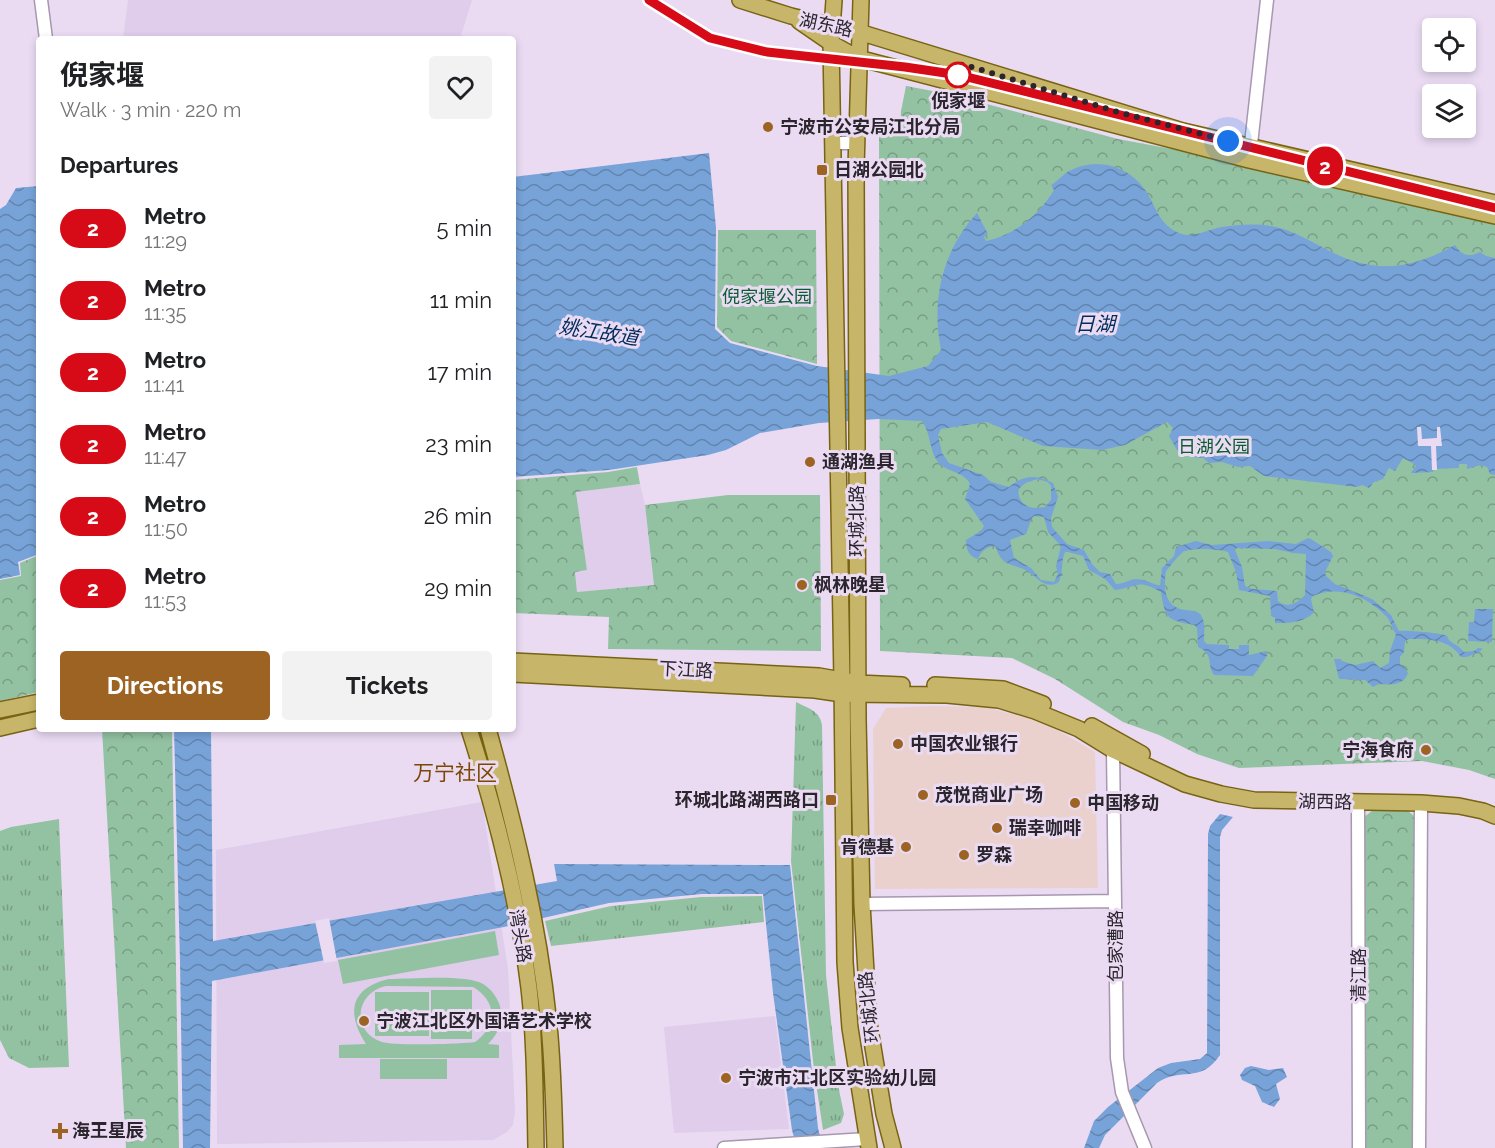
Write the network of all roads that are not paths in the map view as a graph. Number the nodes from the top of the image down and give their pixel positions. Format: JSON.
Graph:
{"nodes":[{"id":1,"x":41,"y":0,"type":"edge"},
{"id":2,"x":740,"y":0,"type":"edge"},
{"id":3,"x":834,"y":0,"type":"edge"},
{"id":4,"x":861,"y":0,"type":"edge"},
{"id":5,"x":1267,"y":0,"type":"edge"},
{"id":6,"x":791,"y":16,"type":"junction"},
{"id":7,"x":832,"y":26,"type":"junction"},
{"id":8,"x":859,"y":32,"type":"junction"},
{"id":9,"x":46,"y":36,"type":"edge"},
{"id":10,"x":831,"y":43,"type":"junction"},
{"id":11,"x":858,"y":58,"type":"junction"},
{"id":12,"x":833,"y":143,"type":"junction"},
{"id":13,"x":856,"y":143,"type":"junction"},
{"id":14,"x":1250,"y":154,"type":"junction"},
{"id":15,"x":1495,"y":203,"type":"edge"},
{"id":16,"x":1495,"y":216,"type":"edge"},
{"id":17,"x":524,"y":671,"type":"edge"},
{"id":18,"x":842,"y":687,"type":"junction"},
{"id":19,"x":858,"y":689,"type":"junction"},
{"id":20,"x":36,"y":703,"type":"edge"},
{"id":21,"x":0,"y":710,"type":"edge"},
{"id":22,"x":36,"y":720,"type":"edge"},
{"id":23,"x":0,"y":728,"type":"edge"},
{"id":24,"x":470,"y":732,"type":"edge"},
{"id":25,"x":489,"y":732,"type":"edge"},
{"id":26,"x":1116,"y":745,"type":"junction"},
{"id":27,"x":1358,"y":802,"type":"junction"},
{"id":28,"x":1421,"y":802,"type":"junction"},
{"id":29,"x":1495,"y":816,"type":"edge"},
{"id":30,"x":519,"y":884,"type":"junction"},
{"id":31,"x":1115,"y":901,"type":"junction"},
{"id":32,"x":862,"y":904,"type":"junction"},
{"id":33,"x":868,"y":1143,"type":"edge"},
{"id":34,"x":536,"y":1148,"type":"edge"},
{"id":35,"x":555,"y":1148,"type":"edge"},
{"id":36,"x":724,"y":1148,"type":"edge"},
{"id":37,"x":893,"y":1148,"type":"edge"},
{"id":38,"x":1145,"y":1148,"type":"edge"},
{"id":39,"x":1359,"y":1148,"type":"edge"},
{"id":40,"x":1419,"y":1148,"type":"edge"}],
"edges":[{"from":1,"to":9,"type":"street"},
{"from":2,"to":6,"type":"main road"},
{"from":3,"to":7,"type":"main road","name":"环城北路"},
{"from":4,"to":8,"type":"main road","name":"环城北路"},
{"from":5,"to":14,"type":"street"},
{"from":6,"to":7,"type":"main road","name":"湖东路"},
{"from":6,"to":10,"type":"main road","name":"湖东路"},
{"from":7,"to":8,"type":"main road","name":"湖东路"},
{"from":7,"to":10,"type":"main road","name":"环城北路"},
{"from":8,"to":11,"type":"main road","name":"环城北路"},
{"from":8,"to":14,"type":"main road","name":"湖东路"},
{"from":10,"to":11,"type":"main road","name":"湖东路"},
{"from":10,"to":12,"type":"main road","name":"环城北路"},
{"from":11,"to":13,"type":"main road","name":"环城北路"},
{"from":11,"to":14,"type":"main road","name":"湖东路"},
{"from":12,"to":13,"type":"street"},
{"from":12,"to":18,"type":"main road","name":"环城北路"},
{"from":13,"to":19,"type":"main road","name":"环城北路"},
{"from":14,"to":15,"type":"main road","name":"湖东路"},
{"from":14,"to":16,"type":"main road","name":"湖东路"},
{"from":17,"to":18,"type":"main road","name":"下江路"},
{"from":18,"to":19,"type":"main road","name":"下江路"},
{"from":18,"to":33,"type":"main road","name":"环城北路"},
{"from":19,"to":26,"type":"main road","name":"湖西路"},
{"from":19,"to":32,"type":"main road","name":"环城北路"},
{"from":20,"to":21,"type":"main road"},
{"from":22,"to":23,"type":"main road"},
{"from":24,"to":30,"type":"main road","name":"湾头路"},
{"from":25,"to":30,"type":"main road","name":"湾头路"},
{"from":26,"to":27,"type":"main road","name":"湖西路"},
{"from":26,"to":31,"type":"street","name":"包家漕路"},
{"from":27,"to":28,"type":"main road","name":"湖西路"},
{"from":27,"to":39,"type":"street","name":"清江路"},
{"from":28,"to":29,"type":"main road","name":"湖西路"},
{"from":28,"to":40,"type":"street"},
{"from":30,"to":34,"type":"main road","name":"湾头路"},
{"from":30,"to":35,"type":"main road","name":"湾头路"},
{"from":31,"to":32,"type":"street"},
{"from":31,"to":38,"type":"street","name":"包家漕路"},
{"from":32,"to":37,"type":"main road","name":"环城北路"},
{"from":33,"to":36,"type":"street"}]}
